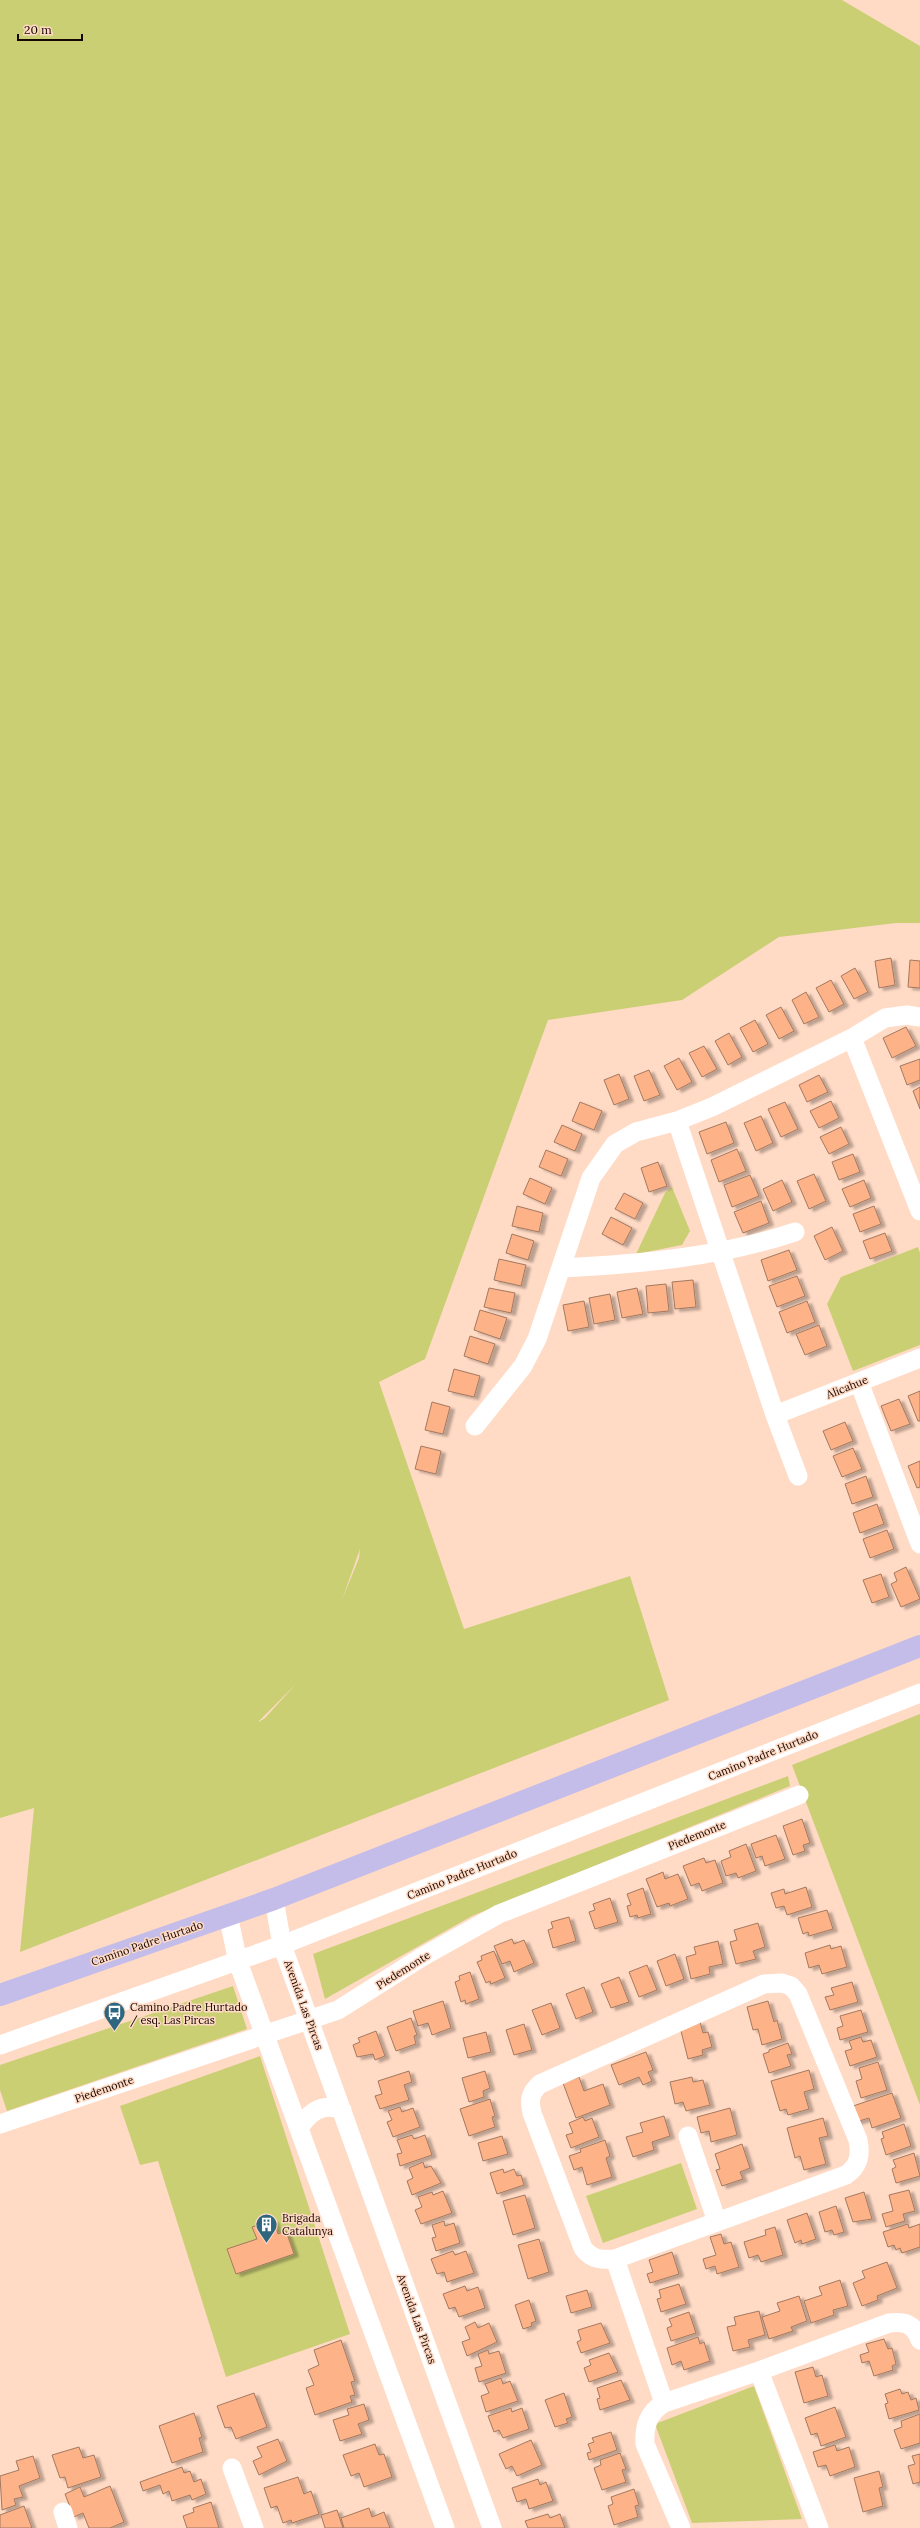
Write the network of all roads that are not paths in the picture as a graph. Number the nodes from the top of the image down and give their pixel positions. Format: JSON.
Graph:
{"nodes":[{"id":1,"x":920,"y":1017,"type":"edge"},
{"id":2,"x":852,"y":1038,"type":"junction"},
{"id":3,"x":677,"y":1121,"type":"junction"},
{"id":4,"x":920,"y":1211,"type":"edge"},
{"id":5,"x":796,"y":1232,"type":"dead end"},
{"id":6,"x":720,"y":1252,"type":"junction"},
{"id":7,"x":561,"y":1268,"type":"junction"},
{"id":8,"x":920,"y":1358,"type":"edge"},
{"id":9,"x":859,"y":1382,"type":"junction"},
{"id":10,"x":775,"y":1415,"type":"junction"},
{"id":11,"x":475,"y":1426,"type":"dead end"},
{"id":12,"x":798,"y":1476,"type":"dead end"},
{"id":13,"x":920,"y":1544,"type":"edge"},
{"id":14,"x":920,"y":1646,"type":"edge"},
{"id":15,"x":920,"y":1693,"type":"edge"},
{"id":16,"x":799,"y":1795,"type":"dead end"},
{"id":17,"x":274,"y":1899,"type":"junction"},
{"id":18,"x":228,"y":1915,"type":"junction"},
{"id":19,"x":282,"y":1945,"type":"junction"},
{"id":20,"x":238,"y":1962,"type":"junction"},
{"id":21,"x":0,"y":1995,"type":"edge"},
{"id":22,"x":309,"y":2020,"type":"junction"},
{"id":23,"x":265,"y":2035,"type":"junction"},
{"id":24,"x":0,"y":2045,"type":"edge"},
{"id":25,"x":342,"y":2110,"type":"junction"},
{"id":26,"x":0,"y":2124,"type":"edge"},
{"id":27,"x":299,"y":2128,"type":"junction"},
{"id":28,"x":688,"y":2136,"type":"dead end"},
{"id":29,"x":717,"y":2222,"type":"junction"},
{"id":30,"x":615,"y":2259,"type":"junction"},
{"id":31,"x":920,"y":2340,"type":"edge"},
{"id":32,"x":759,"y":2371,"type":"junction"},
{"id":33,"x":664,"y":2403,"type":"junction"},
{"id":34,"x":232,"y":2468,"type":"dead end"},
{"id":35,"x":254,"y":2528,"type":"edge"},
{"id":36,"x":445,"y":2528,"type":"edge"},
{"id":37,"x":492,"y":2528,"type":"edge"},
{"id":38,"x":681,"y":2528,"type":"edge"},
{"id":39,"x":819,"y":2528,"type":"edge"}],
"edges":[{"from":1,"to":2,"type":"street"},
{"from":2,"to":3,"type":"street"},
{"from":2,"to":4,"type":"street"},
{"from":3,"to":6,"type":"street"},
{"from":3,"to":7,"type":"street"},
{"from":5,"to":6,"type":"street"},
{"from":6,"to":7,"type":"street"},
{"from":6,"to":10,"type":"street"},
{"from":7,"to":11,"type":"street"},
{"from":8,"to":9,"type":"street","name":"Alicahue"},
{"from":9,"to":10,"type":"street","name":"Alicahue"},
{"from":9,"to":13,"type":"street"},
{"from":10,"to":12,"type":"street"},
{"from":14,"to":17,"type":"main road","name":"Camino Padre Hurtado"},
{"from":15,"to":19,"type":"street","name":"Camino Padre Hurtado"},
{"from":16,"to":22,"type":"street","name":"Piedemonte"},
{"from":17,"to":18,"type":"main road","name":"Camino Padre Hurtado"},
{"from":17,"to":19,"type":"street","name":"Avenida Las Pircas"},
{"from":18,"to":20,"type":"street"},
{"from":18,"to":21,"type":"main road","name":"Camino Padre Hurtado"},
{"from":19,"to":20,"type":"street","name":"Camino Padre Hurtado"},
{"from":19,"to":22,"type":"street","name":"Avenida Las Pircas"},
{"from":20,"to":23,"type":"street"},
{"from":20,"to":24,"type":"street","name":"Camino Padre Hurtado"},
{"from":22,"to":23,"type":"street","name":"Piedemonte"},
{"from":22,"to":25,"type":"street","name":"Avenida Las Pircas"},
{"from":23,"to":26,"type":"street","name":"Piedemonte"},
{"from":23,"to":27,"type":"street"},
{"from":25,"to":27,"type":"street"},
{"from":25,"to":37,"type":"street","name":"Avenida Las Pircas"},
{"from":27,"to":36,"type":"street"},
{"from":28,"to":29,"type":"street"},
{"from":29,"to":30,"type":"street"},
{"from":29,"to":30,"type":"street"},
{"from":30,"to":33,"type":"street"},
{"from":31,"to":32,"type":"street"},
{"from":32,"to":33,"type":"street"},
{"from":32,"to":39,"type":"street"},
{"from":33,"to":38,"type":"street"},
{"from":34,"to":35,"type":"street"}]}
